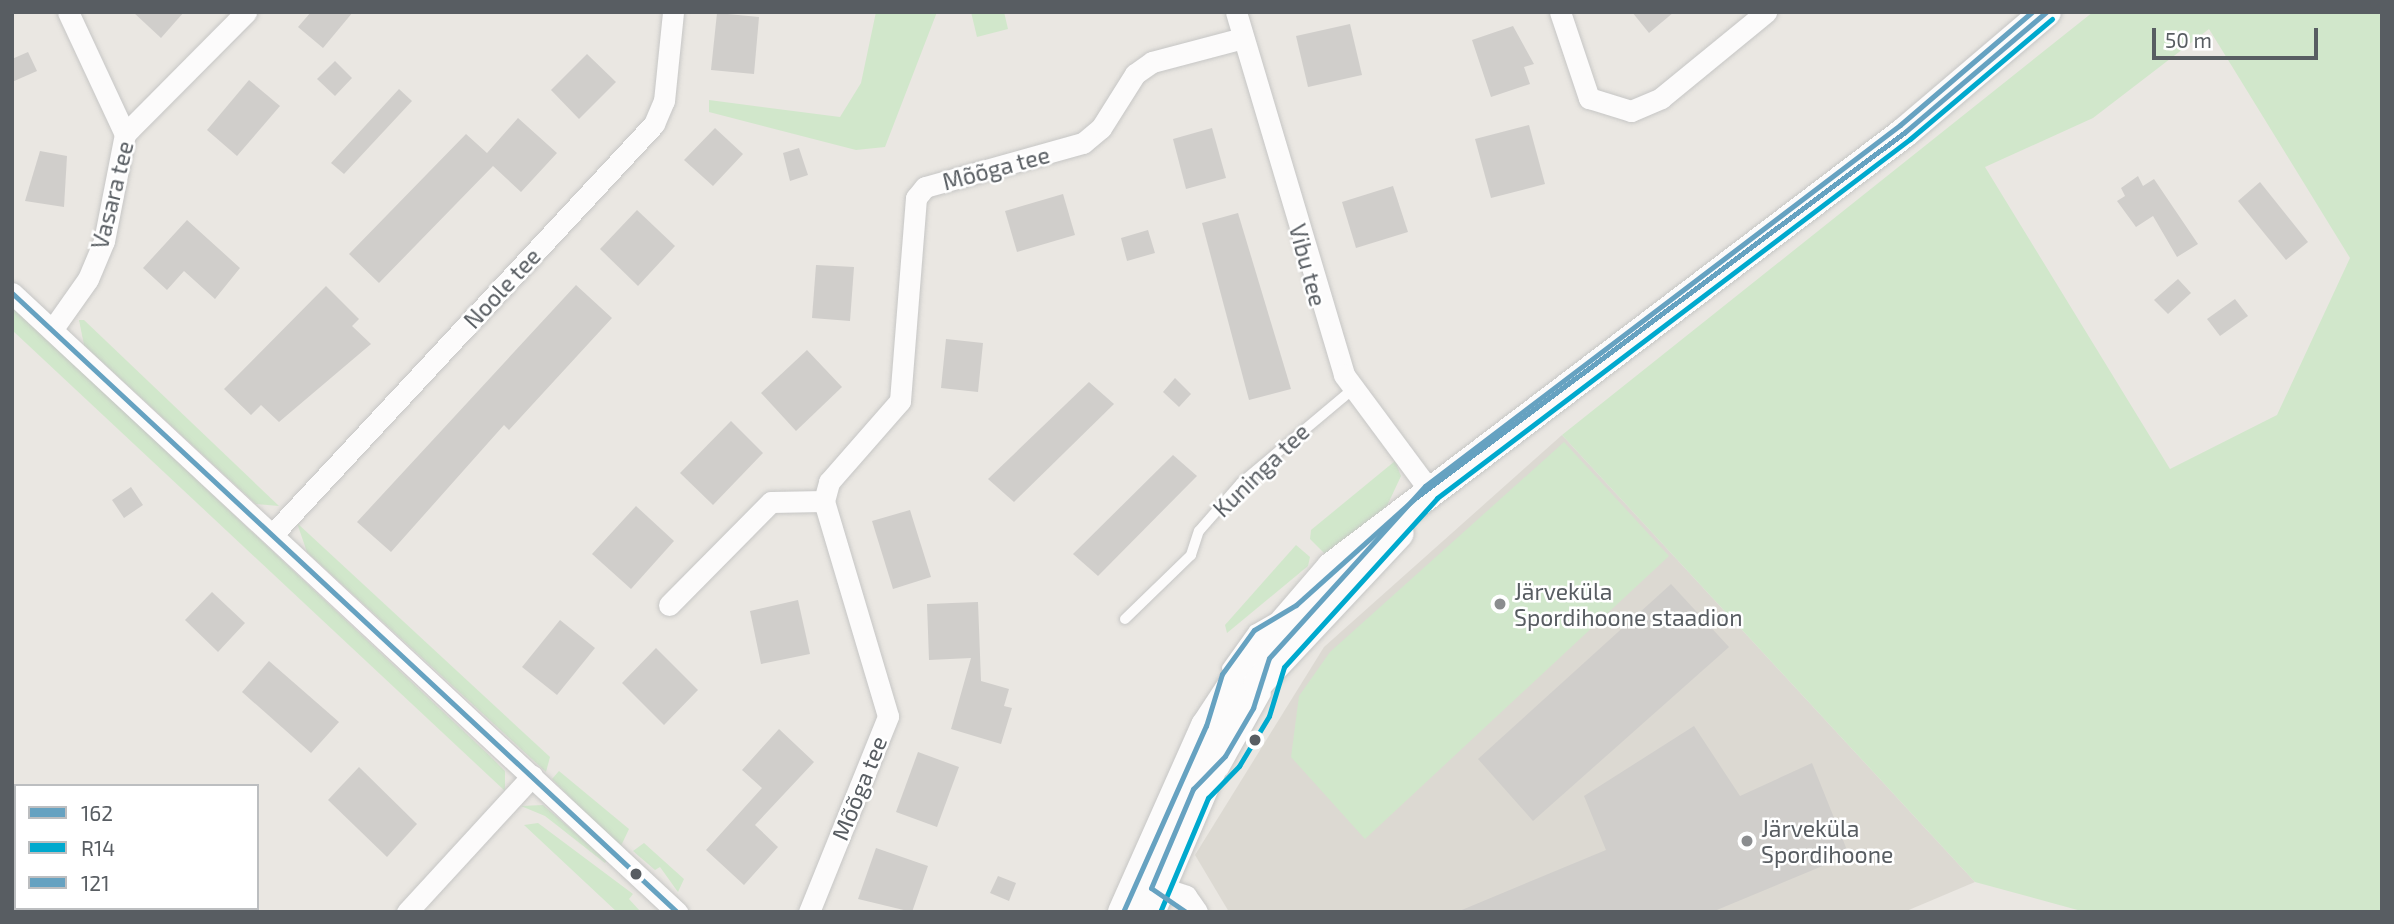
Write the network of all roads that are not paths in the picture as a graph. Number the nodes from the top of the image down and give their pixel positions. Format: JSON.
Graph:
{"nodes":[{"id":1,"x":68,"y":12,"type":"edge"},
{"id":2,"x":246,"y":12,"type":"edge"},
{"id":3,"x":673,"y":12,"type":"edge"},
{"id":4,"x":1236,"y":12,"type":"edge"},
{"id":5,"x":1560,"y":12,"type":"edge"},
{"id":6,"x":1766,"y":12,"type":"edge"},
{"id":7,"x":2046,"y":12,"type":"edge"},
{"id":8,"x":1243,"y":38,"type":"junction"},
{"id":9,"x":125,"y":134,"type":"junction"},
{"id":10,"x":12,"y":293,"type":"edge"},
{"id":11,"x":52,"y":330,"type":"junction"},
{"id":12,"x":1353,"y":389,"type":"junction"},
{"id":13,"x":1431,"y":492,"type":"junction"},
{"id":14,"x":824,"y":501,"type":"junction"},
{"id":15,"x":272,"y":535,"type":"junction"},
{"id":16,"x":669,"y":604,"type":"dead end"},
{"id":17,"x":1125,"y":619,"type":"dead end"},
{"id":18,"x":532,"y":776,"type":"junction"},
{"id":19,"x":1153,"y":897,"type":"edge"},
{"id":20,"x":407,"y":912,"type":"edge"},
{"id":21,"x":677,"y":912,"type":"edge"},
{"id":22,"x":809,"y":912,"type":"edge"},
{"id":23,"x":1124,"y":912,"type":"edge"},
{"id":24,"x":1197,"y":912,"type":"edge"}],
"edges":[{"from":1,"to":9,"type":"street"},
{"from":2,"to":9,"type":"street","name":"Vasara tee"},
{"from":3,"to":15,"type":"street","name":"Noole tee"},
{"from":4,"to":8,"type":"street","name":"Vibu tee"},
{"from":5,"to":6,"type":"street"},
{"from":7,"to":13,"type":"street"},
{"from":8,"to":12,"type":"street","name":"Vibu tee"},
{"from":8,"to":14,"type":"street","name":"Mõõga tee"},
{"from":9,"to":11,"type":"street","name":"Vasara tee"},
{"from":10,"to":11,"type":"street"},
{"from":11,"to":15,"type":"street"},
{"from":12,"to":13,"type":"street","name":"Vibu tee"},
{"from":12,"to":17,"type":"lane","name":"Kuninga tee"},
{"from":13,"to":19,"type":"street"},
{"from":13,"to":19,"type":"street"},
{"from":14,"to":16,"type":"street"},
{"from":14,"to":22,"type":"street","name":"Mõõga tee"},
{"from":15,"to":18,"type":"street"},
{"from":18,"to":20,"type":"street"},
{"from":18,"to":21,"type":"street"},
{"from":19,"to":23,"type":"street"},
{"from":19,"to":24,"type":"street"}]}
